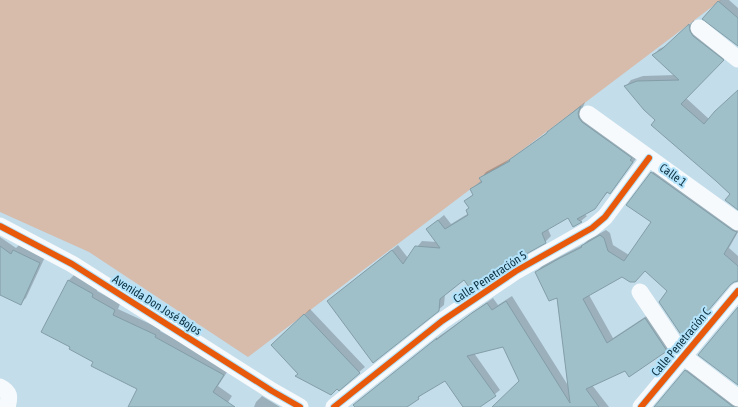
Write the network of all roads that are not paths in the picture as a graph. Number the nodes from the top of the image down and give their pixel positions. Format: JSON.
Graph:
{"nodes":[{"id":1,"x":699,"y":28,"type":"dead end"},
{"id":2,"x":738,"y":59,"type":"edge"},
{"id":3,"x":588,"y":114,"type":"dead end"},
{"id":4,"x":649,"y":158,"type":"junction"},
{"id":5,"x":738,"y":222,"type":"edge"},
{"id":6,"x":0,"y":226,"type":"edge"},
{"id":7,"x":738,"y":291,"type":"edge"},
{"id":8,"x":640,"y":292,"type":"dead end"},
{"id":9,"x":683,"y":356,"type":"junction"},
{"id":10,"x":0,"y":387,"type":"edge"},
{"id":11,"x":738,"y":398,"type":"edge"},
{"id":12,"x":7,"y":407,"type":"edge"},
{"id":13,"x":300,"y":407,"type":"edge"},
{"id":14,"x":334,"y":407,"type":"edge"},
{"id":15,"x":641,"y":407,"type":"edge"}],
"edges":[{"from":1,"to":2,"type":"street"},
{"from":3,"to":4,"type":"street","name":"Calle 1"},
{"from":4,"to":5,"type":"street","name":"Calle 1"},
{"from":4,"to":14,"type":"street","name":"Calle Penetración 5"},
{"from":6,"to":13,"type":"street","name":"Avenida Don José Bojos"},
{"from":7,"to":9,"type":"street","name":"Calle Penetración C"},
{"from":8,"to":9,"type":"street"},
{"from":9,"to":11,"type":"street"},
{"from":9,"to":15,"type":"street","name":"Calle Penetración C"},
{"from":10,"to":12,"type":"street"}]}
